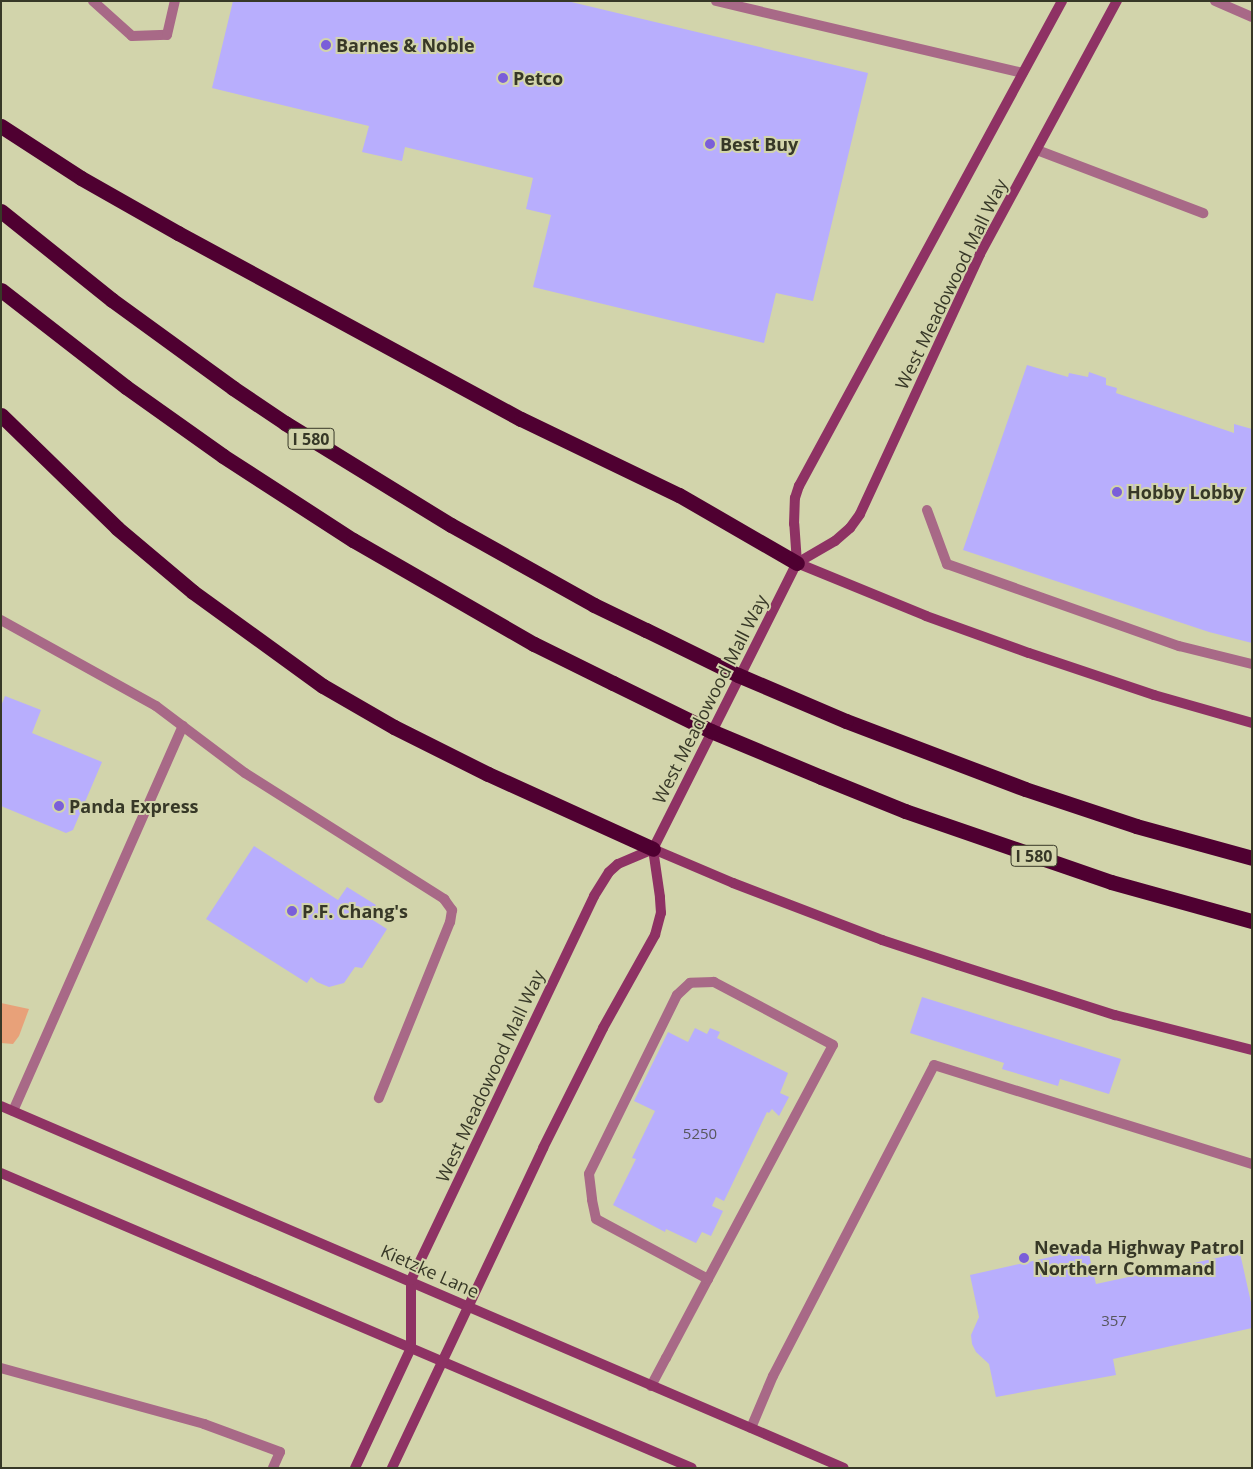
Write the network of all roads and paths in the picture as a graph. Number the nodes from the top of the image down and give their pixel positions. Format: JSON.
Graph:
{"nodes":[{"id":1,"x":93,"y":1,"type":"edge"},
{"id":2,"x":175,"y":1,"type":"edge"},
{"id":3,"x":716,"y":1,"type":"edge"},
{"id":4,"x":1062,"y":1,"type":"edge"},
{"id":5,"x":1117,"y":1,"type":"edge"},
{"id":6,"x":1215,"y":1,"type":"edge"},
{"id":7,"x":1252,"y":17,"type":"edge"},
{"id":8,"x":1023,"y":72,"type":"junction"},
{"id":9,"x":1,"y":126,"type":"edge"},
{"id":10,"x":1037,"y":150,"type":"junction"},
{"id":11,"x":1,"y":211,"type":"edge"},
{"id":12,"x":1203,"y":213,"type":"dead end"},
{"id":13,"x":1,"y":290,"type":"edge"},
{"id":14,"x":1,"y":415,"type":"edge"},
{"id":15,"x":927,"y":510,"type":"dead end"},
{"id":16,"x":797,"y":563,"type":"junction"},
{"id":17,"x":1,"y":620,"type":"edge"},
{"id":18,"x":1252,"y":664,"type":"edge"},
{"id":19,"x":1252,"y":723,"type":"edge"},
{"id":20,"x":183,"y":726,"type":"junction"},
{"id":21,"x":653,"y":849,"type":"junction"},
{"id":22,"x":1252,"y":858,"type":"edge"},
{"id":23,"x":1252,"y":921,"type":"edge"},
{"id":24,"x":1252,"y":1050,"type":"edge"},
{"id":25,"x":378,"y":1098,"type":"dead end"},
{"id":26,"x":1,"y":1106,"type":"edge"},
{"id":27,"x":13,"y":1111,"type":"junction"},
{"id":28,"x":1252,"y":1164,"type":"edge"},
{"id":29,"x":1,"y":1173,"type":"edge"},
{"id":30,"x":708,"y":1279,"type":"junction"},
{"id":31,"x":411,"y":1280,"type":"junction"},
{"id":32,"x":470,"y":1306,"type":"junction"},
{"id":33,"x":411,"y":1348,"type":"junction"},
{"id":34,"x":443,"y":1362,"type":"junction"},
{"id":35,"x":1,"y":1368,"type":"edge"},
{"id":36,"x":651,"y":1386,"type":"junction"},
{"id":37,"x":751,"y":1428,"type":"junction"},
{"id":38,"x":273,"y":1468,"type":"edge"},
{"id":39,"x":355,"y":1468,"type":"edge"},
{"id":40,"x":392,"y":1468,"type":"edge"},
{"id":41,"x":692,"y":1468,"type":"edge"},
{"id":42,"x":844,"y":1468,"type":"edge"}],
"edges":[{"from":1,"to":2,"type":"lane"},
{"from":3,"to":8,"type":"lane"},
{"from":4,"to":8,"type":"main road","name":"West Meadowood Mall Way"},
{"from":5,"to":10,"type":"main road","name":"West Meadowood Mall Way"},
{"from":6,"to":7,"type":"lane"},
{"from":8,"to":16,"type":"main road","name":"West Meadowood Mall Way"},
{"from":9,"to":16,"type":"highway"},
{"from":10,"to":12,"type":"lane"},
{"from":10,"to":16,"type":"main road","name":"West Meadowood Mall Way"},
{"from":11,"to":22,"type":"highway","number":"I 580","bridge":true},
{"from":13,"to":23,"type":"highway","number":"I 580","bridge":true},
{"from":14,"to":21,"type":"highway"},
{"from":15,"to":18,"type":"lane"},
{"from":16,"to":19,"type":"main road"},
{"from":16,"to":21,"type":"main road","name":"West Meadowood Mall Way"},
{"from":17,"to":20,"type":"lane"},
{"from":20,"to":25,"type":"lane"},
{"from":20,"to":27,"type":"lane"},
{"from":21,"to":24,"type":"main road"},
{"from":21,"to":31,"type":"main road","name":"West Meadowood Mall Way"},
{"from":21,"to":32,"type":"main road"},
{"from":26,"to":27,"type":"main road","name":"Kietzke Lane"},
{"from":27,"to":31,"type":"main road","name":"Kietzke Lane"},
{"from":28,"to":37,"type":"lane"},
{"from":29,"to":33,"type":"main road"},
{"from":30,"to":30,"type":"lane"},
{"from":30,"to":36,"type":"lane"},
{"from":31,"to":32,"type":"main road","name":"Kietzke Lane"},
{"from":31,"to":33,"type":"main road","name":"West Meadowood Mall Way"},
{"from":32,"to":34,"type":"main road"},
{"from":32,"to":36,"type":"main road","name":"Kietzke Lane"},
{"from":33,"to":34,"type":"main road"},
{"from":33,"to":39,"type":"main road"},
{"from":34,"to":40,"type":"main road"},
{"from":34,"to":41,"type":"main road"},
{"from":35,"to":38,"type":"lane"},
{"from":36,"to":37,"type":"main road","name":"Kietzke Lane"},
{"from":37,"to":42,"type":"main road","name":"Kietzke Lane"}]}
